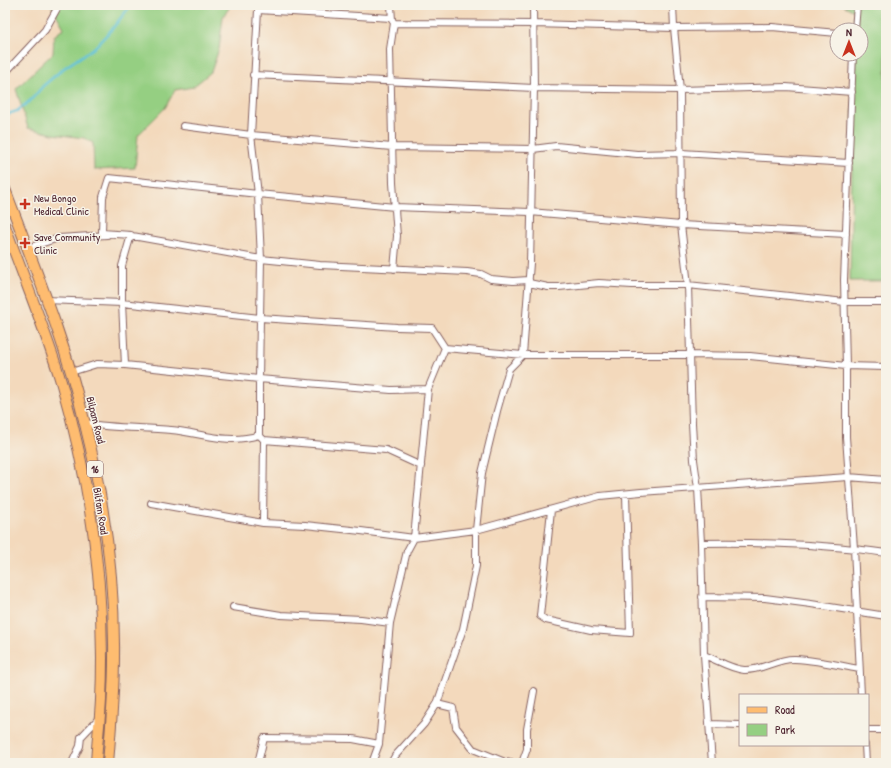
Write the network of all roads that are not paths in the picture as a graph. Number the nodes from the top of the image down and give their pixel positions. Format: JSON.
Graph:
{"nodes":[{"id":1,"x":59,"y":5,"type":"edge"},
{"id":2,"x":391,"y":5,"type":"edge"},
{"id":3,"x":533,"y":5,"type":"edge"},
{"id":4,"x":673,"y":5,"type":"edge"},
{"id":5,"x":857,"y":5,"type":"edge"},
{"id":6,"x":393,"y":21,"type":"junction"},
{"id":7,"x":855,"y":22,"type":"edge"},
{"id":8,"x":534,"y":24,"type":"junction"},
{"id":9,"x":674,"y":28,"type":"junction"},
{"id":10,"x":829,"y":32,"type":"edge"},
{"id":11,"x":853,"y":62,"type":"edge"},
{"id":12,"x":5,"y":73,"type":"edge"},
{"id":13,"x":253,"y":75,"type":"junction"},
{"id":14,"x":392,"y":83,"type":"junction"},
{"id":15,"x":534,"y":88,"type":"junction"},
{"id":16,"x":680,"y":90,"type":"junction"},
{"id":17,"x":852,"y":92,"type":"junction"},
{"id":18,"x":183,"y":126,"type":"dead end"},
{"id":19,"x":251,"y":135,"type":"junction"},
{"id":20,"x":392,"y":147,"type":"junction"},
{"id":21,"x":533,"y":149,"type":"junction"},
{"id":22,"x":681,"y":152,"type":"junction"},
{"id":23,"x":849,"y":163,"type":"junction"},
{"id":24,"x":5,"y":189,"type":"edge"},
{"id":25,"x":258,"y":194,"type":"junction"},
{"id":26,"x":395,"y":208,"type":"junction"},
{"id":27,"x":530,"y":212,"type":"junction"},
{"id":28,"x":681,"y":224,"type":"junction"},
{"id":29,"x":5,"y":226,"type":"edge"},
{"id":30,"x":846,"y":234,"type":"junction"},
{"id":31,"x":131,"y":235,"type":"junction"},
{"id":32,"x":9,"y":246,"type":"edge"},
{"id":33,"x":27,"y":248,"type":"junction"},
{"id":34,"x":261,"y":259,"type":"junction"},
{"id":35,"x":394,"y":269,"type":"junction"},
{"id":36,"x":529,"y":281,"type":"junction"},
{"id":37,"x":688,"y":285,"type":"junction"},
{"id":38,"x":46,"y":300,"type":"junction"},
{"id":39,"x":844,"y":302,"type":"junction"},
{"id":40,"x":886,"y":302,"type":"edge"},
{"id":41,"x":122,"y":303,"type":"junction"},
{"id":42,"x":260,"y":318,"type":"junction"},
{"id":43,"x":445,"y":348,"type":"junction"},
{"id":44,"x":523,"y":355,"type":"junction"},
{"id":45,"x":691,"y":355,"type":"junction"},
{"id":46,"x":125,"y":365,"type":"junction"},
{"id":47,"x":846,"y":366,"type":"junction"},
{"id":48,"x":886,"y":367,"type":"edge"},
{"id":49,"x":71,"y":372,"type":"junction"},
{"id":50,"x":259,"y":379,"type":"junction"},
{"id":51,"x":428,"y":389,"type":"junction"},
{"id":52,"x":85,"y":423,"type":"junction"},
{"id":53,"x":259,"y":435,"type":"junction"},
{"id":54,"x":264,"y":440,"type":"junction"},
{"id":55,"x":421,"y":466,"type":"junction"},
{"id":56,"x":848,"y":476,"type":"junction"},
{"id":57,"x":886,"y":480,"type":"edge"},
{"id":58,"x":698,"y":488,"type":"junction"},
{"id":59,"x":626,"y":494,"type":"junction"},
{"id":60,"x":151,"y":503,"type":"dead end"},
{"id":61,"x":551,"y":510,"type":"junction"},
{"id":62,"x":263,"y":523,"type":"junction"},
{"id":63,"x":476,"y":530,"type":"junction"},
{"id":64,"x":414,"y":538,"type":"junction"},
{"id":65,"x":701,"y":542,"type":"junction"},
{"id":66,"x":854,"y":548,"type":"junction"},
{"id":67,"x":886,"y":553,"type":"edge"},
{"id":68,"x":702,"y":597,"type":"junction"},
{"id":69,"x":233,"y":607,"type":"dead end"},
{"id":70,"x":856,"y":612,"type":"junction"},
{"id":71,"x":886,"y":616,"type":"edge"},
{"id":72,"x":390,"y":623,"type":"junction"},
{"id":73,"x":704,"y":654,"type":"junction"},
{"id":74,"x":859,"y":668,"type":"junction"},
{"id":75,"x":534,"y":691,"type":"dead end"},
{"id":76,"x":861,"y":694,"type":"edge"},
{"id":77,"x":437,"y":704,"type":"junction"},
{"id":78,"x":99,"y":718,"type":"junction"},
{"id":79,"x":710,"y":724,"type":"junction"},
{"id":80,"x":739,"y":726,"type":"edge"},
{"id":81,"x":869,"y":730,"type":"edge"},
{"id":82,"x":886,"y":730,"type":"edge"},
{"id":83,"x":379,"y":744,"type":"junction"},
{"id":84,"x":865,"y":746,"type":"edge"},
{"id":85,"x":72,"y":763,"type":"edge"},
{"id":86,"x":96,"y":763,"type":"edge"},
{"id":87,"x":108,"y":763,"type":"edge"},
{"id":88,"x":258,"y":763,"type":"edge"},
{"id":89,"x":372,"y":763,"type":"edge"},
{"id":90,"x":391,"y":763,"type":"edge"},
{"id":91,"x":512,"y":763,"type":"edge"},
{"id":92,"x":522,"y":763,"type":"edge"},
{"id":93,"x":712,"y":763,"type":"edge"},
{"id":94,"x":866,"y":763,"type":"edge"}],
"edges":[{"from":1,"to":12,"type":"street"},
{"from":2,"to":6,"type":"street"},
{"from":3,"to":8,"type":"street"},
{"from":4,"to":9,"type":"street"},
{"from":5,"to":7,"type":"street"},
{"from":6,"to":8,"type":"street"},
{"from":6,"to":13,"type":"street"},
{"from":6,"to":14,"type":"street"},
{"from":8,"to":9,"type":"street"},
{"from":8,"to":15,"type":"street"},
{"from":9,"to":10,"type":"street"},
{"from":9,"to":16,"type":"street"},
{"from":11,"to":17,"type":"street"},
{"from":13,"to":14,"type":"street"},
{"from":13,"to":19,"type":"street"},
{"from":14,"to":15,"type":"street"},
{"from":14,"to":20,"type":"street"},
{"from":15,"to":16,"type":"street"},
{"from":15,"to":21,"type":"street"},
{"from":16,"to":17,"type":"street"},
{"from":16,"to":22,"type":"street"},
{"from":17,"to":23,"type":"street"},
{"from":18,"to":19,"type":"street"},
{"from":19,"to":20,"type":"street"},
{"from":19,"to":25,"type":"street"},
{"from":20,"to":21,"type":"street"},
{"from":20,"to":26,"type":"street"},
{"from":21,"to":22,"type":"street"},
{"from":21,"to":27,"type":"street"},
{"from":22,"to":23,"type":"street"},
{"from":22,"to":28,"type":"street"},
{"from":23,"to":30,"type":"street"},
{"from":24,"to":33,"type":"main road","name":"Bilpam Road","number":"16"},
{"from":25,"to":26,"type":"street"},
{"from":25,"to":31,"type":"street"},
{"from":25,"to":34,"type":"street"},
{"from":26,"to":27,"type":"street"},
{"from":26,"to":35,"type":"street"},
{"from":27,"to":28,"type":"street"},
{"from":27,"to":36,"type":"street"},
{"from":28,"to":30,"type":"street"},
{"from":28,"to":37,"type":"street"},
{"from":29,"to":32,"type":"main road","name":"Bilfam Road","number":"16"},
{"from":30,"to":39,"type":"street"},
{"from":31,"to":33,"type":"street"},
{"from":31,"to":34,"type":"street"},
{"from":31,"to":41,"type":"street"},
{"from":32,"to":78,"type":"main road","name":"Bilfam Road","number":"16"},
{"from":33,"to":38,"type":"main road","name":"Bilpam Road","number":"16"},
{"from":34,"to":35,"type":"street"},
{"from":34,"to":42,"type":"street"},
{"from":35,"to":36,"type":"street"},
{"from":36,"to":37,"type":"street"},
{"from":36,"to":44,"type":"street"},
{"from":37,"to":39,"type":"street"},
{"from":37,"to":45,"type":"street"},
{"from":38,"to":41,"type":"street"},
{"from":38,"to":49,"type":"main road","name":"Bilpam Road","number":"16"},
{"from":39,"to":40,"type":"street"},
{"from":39,"to":47,"type":"street"},
{"from":41,"to":42,"type":"street"},
{"from":41,"to":46,"type":"street"},
{"from":42,"to":43,"type":"street"},
{"from":42,"to":50,"type":"street"},
{"from":43,"to":44,"type":"street"},
{"from":43,"to":51,"type":"street"},
{"from":44,"to":45,"type":"street"},
{"from":44,"to":63,"type":"street"},
{"from":45,"to":47,"type":"street"},
{"from":45,"to":58,"type":"street"},
{"from":46,"to":49,"type":"street"},
{"from":46,"to":50,"type":"street"},
{"from":47,"to":48,"type":"street"},
{"from":47,"to":56,"type":"street"},
{"from":49,"to":52,"type":"main road","name":"Bilpam Road","number":"16"},
{"from":50,"to":51,"type":"street"},
{"from":50,"to":53,"type":"street"},
{"from":51,"to":55,"type":"street"},
{"from":52,"to":53,"type":"street"},
{"from":52,"to":87,"type":"main road","name":"Bilpam Road","number":"16"},
{"from":53,"to":54,"type":"street"},
{"from":54,"to":55,"type":"street"},
{"from":54,"to":62,"type":"street"},
{"from":55,"to":64,"type":"street"},
{"from":56,"to":57,"type":"street"},
{"from":56,"to":58,"type":"street"},
{"from":56,"to":66,"type":"street"},
{"from":58,"to":59,"type":"street"},
{"from":58,"to":65,"type":"street"},
{"from":59,"to":61,"type":"street"},
{"from":59,"to":61,"type":"street"},
{"from":60,"to":62,"type":"street"},
{"from":61,"to":63,"type":"street"},
{"from":62,"to":64,"type":"street"},
{"from":63,"to":64,"type":"street"},
{"from":63,"to":77,"type":"street"},
{"from":64,"to":72,"type":"street"},
{"from":65,"to":66,"type":"street"},
{"from":65,"to":68,"type":"street"},
{"from":66,"to":67,"type":"street"},
{"from":66,"to":70,"type":"street"},
{"from":68,"to":70,"type":"street"},
{"from":68,"to":73,"type":"street"},
{"from":69,"to":72,"type":"street"},
{"from":70,"to":71,"type":"street"},
{"from":70,"to":74,"type":"street"},
{"from":72,"to":83,"type":"street"},
{"from":73,"to":74,"type":"street"},
{"from":73,"to":79,"type":"street"},
{"from":74,"to":76,"type":"street"},
{"from":75,"to":92,"type":"street"},
{"from":77,"to":90,"type":"street"},
{"from":77,"to":91,"type":"street"},
{"from":78,"to":85,"type":"street"},
{"from":78,"to":86,"type":"main road","name":"Bilfam Road","number":"16"},
{"from":79,"to":80,"type":"street"},
{"from":79,"to":93,"type":"street"},
{"from":81,"to":82,"type":"street"},
{"from":83,"to":88,"type":"street"},
{"from":83,"to":89,"type":"street"},
{"from":84,"to":94,"type":"street"}]}
